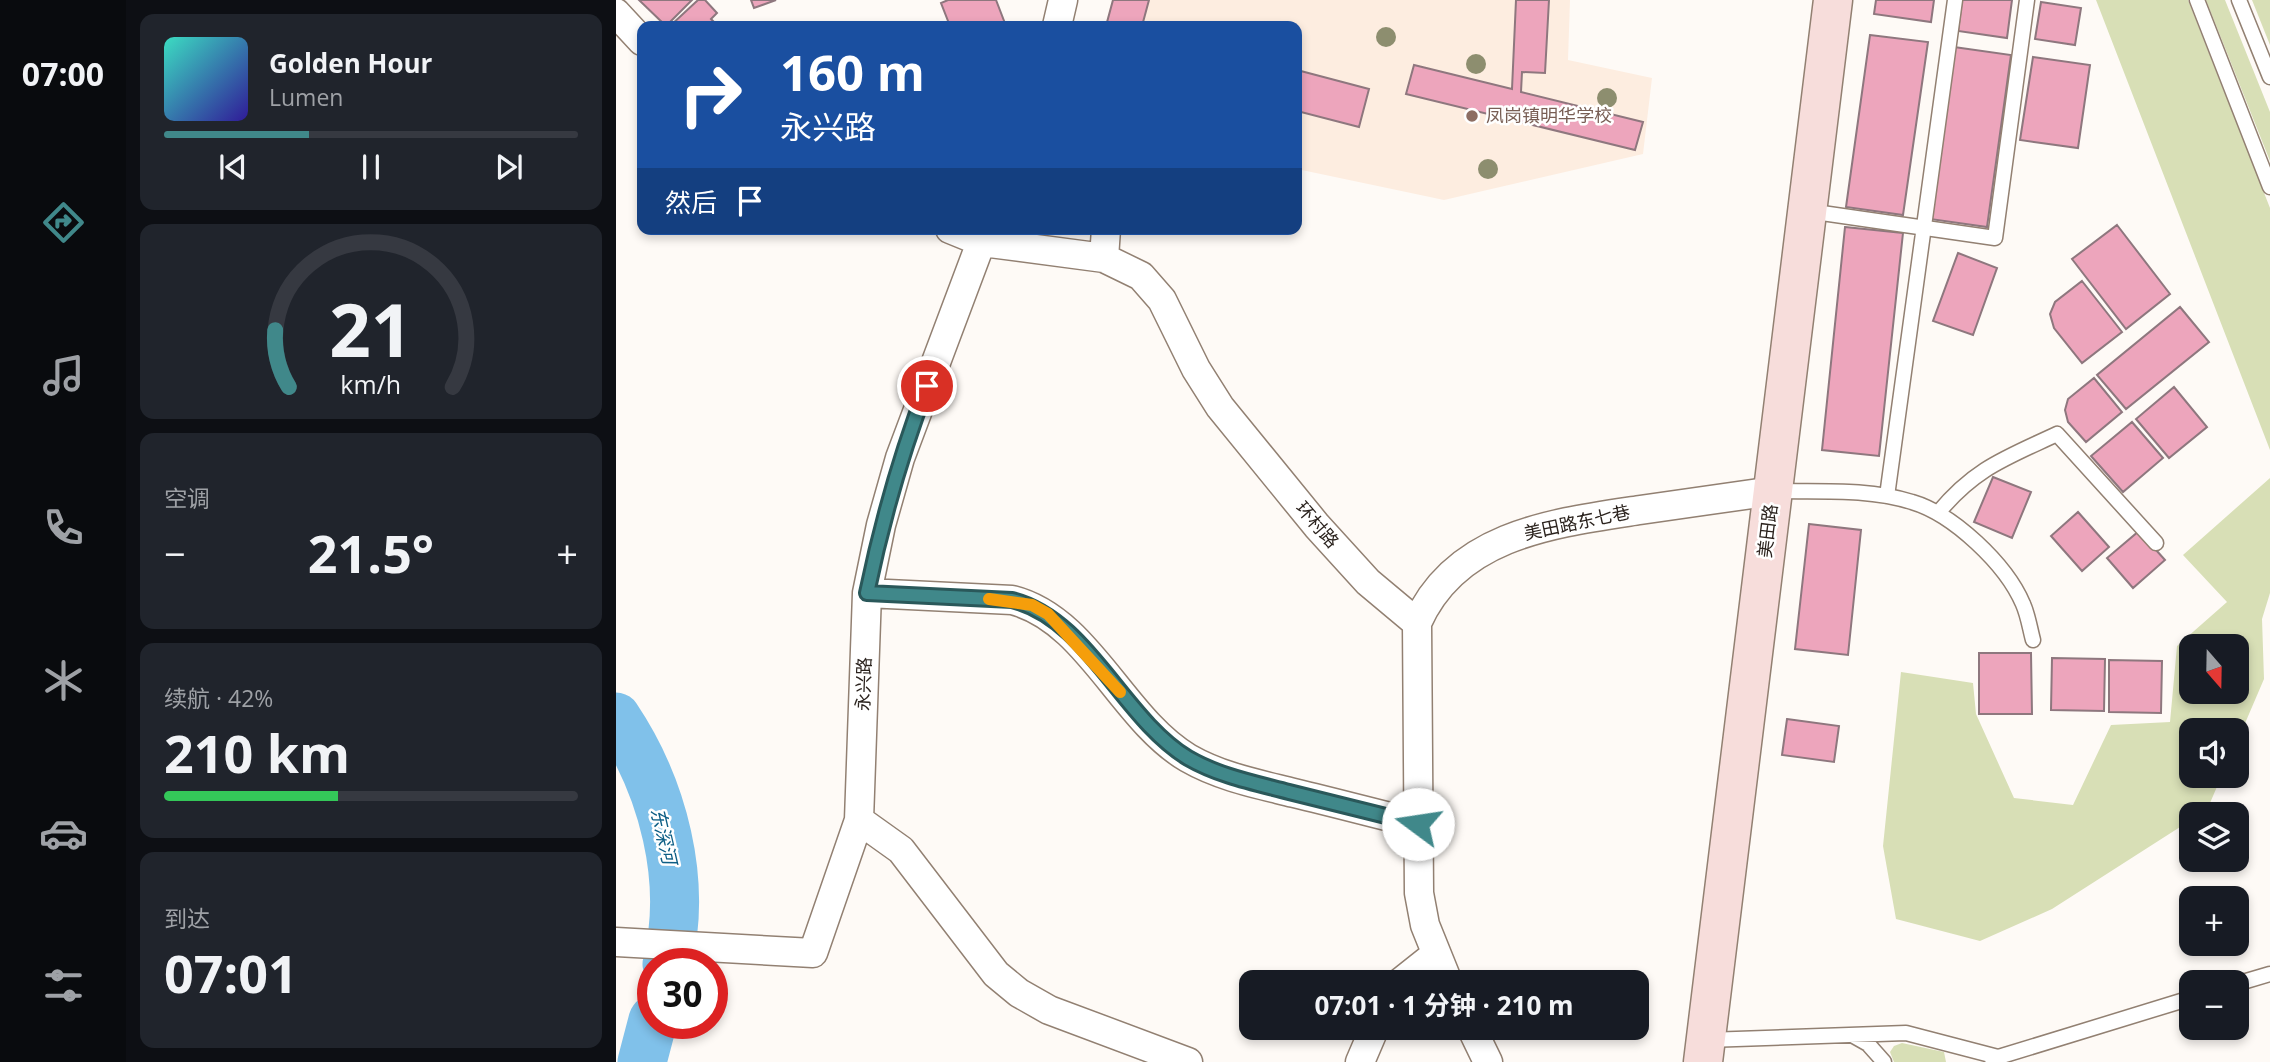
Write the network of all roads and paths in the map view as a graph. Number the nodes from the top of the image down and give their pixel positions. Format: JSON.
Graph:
{"nodes":[{"id":1,"x":1063,"y":0,"type":"edge"},
{"id":2,"x":1833,"y":0,"type":"edge"},
{"id":3,"x":1955,"y":0,"type":"edge"},
{"id":4,"x":2026,"y":0,"type":"edge"},
{"id":5,"x":2197,"y":0,"type":"edge"},
{"id":6,"x":2239,"y":0,"type":"edge"},
{"id":7,"x":616,"y":13,"type":"edge"},
{"id":8,"x":1058,"y":21,"type":"edge"},
{"id":9,"x":637,"y":36,"type":"edge"},
{"id":10,"x":2270,"y":77,"type":"edge"},
{"id":11,"x":2270,"y":187,"type":"edge"},
{"id":12,"x":1807,"y":210,"type":"junction"},
{"id":13,"x":1924,"y":228,"type":"junction"},
{"id":14,"x":1106,"y":235,"type":"edge"},
{"id":15,"x":984,"y":236,"type":"edge"},
{"id":16,"x":1104,"y":258,"type":"junction"},
{"id":17,"x":1773,"y":491,"type":"junction"},
{"id":18,"x":1887,"y":496,"type":"junction"},
{"id":19,"x":1938,"y":513,"type":"junction"},
{"id":20,"x":2156,"y":543,"type":"dead end"},
{"id":21,"x":867,"y":593,"type":"junction"},
{"id":22,"x":1417,"y":624,"type":"junction"},
{"id":23,"x":2033,"y":640,"type":"dead end"},
{"id":24,"x":859,"y":820,"type":"junction"},
{"id":25,"x":1418,"y":824,"type":"junction"},
{"id":26,"x":616,"y":942,"type":"edge"},
{"id":27,"x":1435,"y":955,"type":"junction"},
{"id":28,"x":1416,"y":970,"type":"edge"},
{"id":29,"x":1442,"y":970,"type":"edge"},
{"id":30,"x":2270,"y":974,"type":"edge"},
{"id":31,"x":2249,"y":980,"type":"edge"},
{"id":32,"x":2179,"y":1002,"type":"edge"},
{"id":33,"x":1851,"y":1034,"type":"junction"},
{"id":34,"x":1369,"y":1040,"type":"edge"},
{"id":35,"x":1477,"y":1040,"type":"edge"},
{"id":36,"x":1704,"y":1051,"type":"edge"},
{"id":37,"x":1998,"y":1057,"type":"junction"},
{"id":38,"x":1188,"y":1062,"type":"edge"},
{"id":39,"x":1360,"y":1062,"type":"edge"},
{"id":40,"x":1488,"y":1062,"type":"edge"},
{"id":41,"x":1884,"y":1062,"type":"edge"},
{"id":42,"x":1981,"y":1062,"type":"edge"}],
"edges":[{"from":1,"to":8,"type":"street"},
{"from":2,"to":12,"type":"street","name":"美田路"},
{"from":3,"to":13,"type":"lane"},
{"from":4,"to":13,"type":"lane"},
{"from":5,"to":11,"type":"lane"},
{"from":6,"to":10,"type":"lane"},
{"from":7,"to":9,"type":"street"},
{"from":12,"to":13,"type":"lane"},
{"from":12,"to":17,"type":"street","name":"美田路"},
{"from":13,"to":18,"type":"lane"},
{"from":14,"to":16,"type":"street"},
{"from":15,"to":16,"type":"street","name":"环村路"},
{"from":15,"to":21,"type":"street","name":"永兴路"},
{"from":16,"to":22,"type":"street","name":"环村路"},
{"from":17,"to":18,"type":"lane"},
{"from":17,"to":22,"type":"street","name":"美田路东七巷"},
{"from":17,"to":36,"type":"street","name":"美田路"},
{"from":18,"to":19,"type":"lane"},
{"from":19,"to":20,"type":"lane"},
{"from":19,"to":23,"type":"lane"},
{"from":21,"to":24,"type":"street","name":"永兴路"},
{"from":21,"to":25,"type":"street"},
{"from":22,"to":25,"type":"street"},
{"from":24,"to":26,"type":"street","name":"永兴路"},
{"from":24,"to":38,"type":"street"},
{"from":25,"to":27,"type":"street"},
{"from":27,"to":28,"type":"street"},
{"from":27,"to":29,"type":"street"},
{"from":30,"to":31,"type":"lane"},
{"from":32,"to":37,"type":"lane"},
{"from":33,"to":36,"type":"lane"},
{"from":33,"to":37,"type":"lane"},
{"from":33,"to":41,"type":"lane"},
{"from":34,"to":39,"type":"street"},
{"from":35,"to":40,"type":"street"},
{"from":37,"to":42,"type":"lane"}]}
